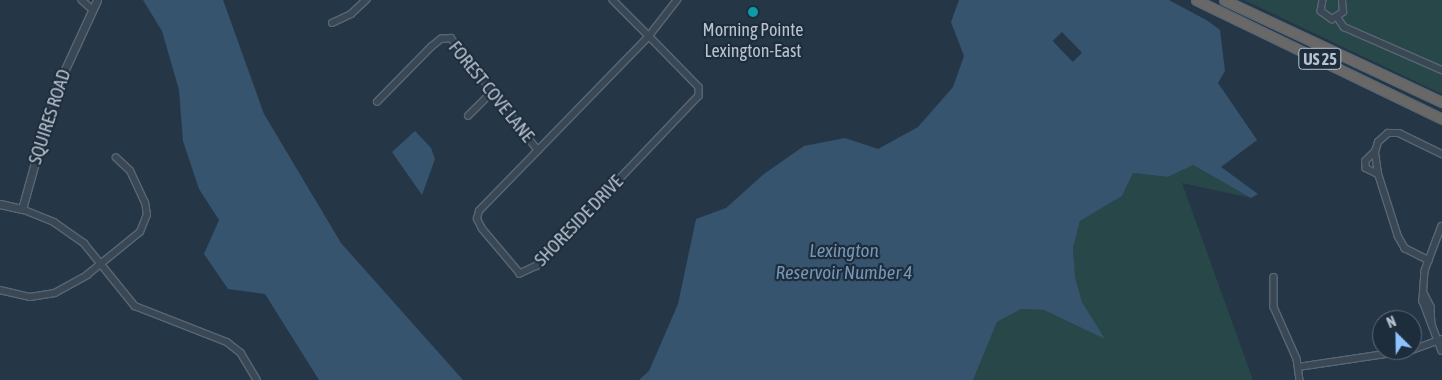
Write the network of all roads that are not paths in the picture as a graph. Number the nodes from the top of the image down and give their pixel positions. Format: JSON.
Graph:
{"nodes":[{"id":1,"x":82,"y":0,"type":"edge"},
{"id":2,"x":97,"y":0,"type":"edge"},
{"id":3,"x":366,"y":0,"type":"edge"},
{"id":4,"x":613,"y":0,"type":"edge"},
{"id":5,"x":677,"y":0,"type":"edge"},
{"id":6,"x":1196,"y":0,"type":"edge"},
{"id":7,"x":1224,"y":0,"type":"edge"},
{"id":8,"x":1323,"y":0,"type":"edge"},
{"id":9,"x":1342,"y":0,"type":"edge"},
{"id":10,"x":92,"y":9,"type":"junction"},
{"id":11,"x":1338,"y":18,"type":"junction"},
{"id":12,"x":332,"y":23,"type":"dead end"},
{"id":13,"x":649,"y":36,"type":"junction"},
{"id":14,"x":1442,"y":70,"type":"edge"},
{"id":15,"x":492,"y":92,"type":"junction"},
{"id":16,"x":378,"y":102,"type":"dead end"},
{"id":17,"x":1442,"y":102,"type":"edge"},
{"id":18,"x":468,"y":116,"type":"dead end"},
{"id":19,"x":1442,"y":119,"type":"edge"},
{"id":20,"x":538,"y":150,"type":"junction"},
{"id":21,"x":1375,"y":152,"type":"junction"},
{"id":22,"x":1442,"y":154,"type":"edge"},
{"id":23,"x":116,"y":158,"type":"dead end"},
{"id":24,"x":1378,"y":174,"type":"junction"},
{"id":25,"x":0,"y":204,"type":"edge"},
{"id":26,"x":22,"y":208,"type":"junction"},
{"id":27,"x":1442,"y":226,"type":"edge"},
{"id":28,"x":1429,"y":260,"type":"junction"},
{"id":29,"x":102,"y":263,"type":"junction"},
{"id":30,"x":1274,"y":277,"type":"dead end"},
{"id":31,"x":0,"y":290,"type":"edge"},
{"id":32,"x":1441,"y":341,"type":"edge"},
{"id":33,"x":1422,"y":347,"type":"edge"},
{"id":34,"x":1442,"y":350,"type":"edge"},
{"id":35,"x":1372,"y":356,"type":"edge"},
{"id":36,"x":1298,"y":367,"type":"junction"},
{"id":37,"x":257,"y":380,"type":"edge"},
{"id":38,"x":1300,"y":380,"type":"edge"}],
"edges":[{"from":1,"to":10,"type":"street"},
{"from":2,"to":10,"type":"street","name":"SQUIRES ROAD"},
{"from":3,"to":12,"type":"street"},
{"from":4,"to":13,"type":"street"},
{"from":5,"to":13,"type":"street","name":"SHORESIDE DRIVE"},
{"from":6,"to":19,"type":"highway","number":"US 25"},
{"from":7,"to":17,"type":"highway","number":"US 25"},
{"from":8,"to":11,"type":"street"},
{"from":9,"to":11,"type":"street"},
{"from":10,"to":26,"type":"street","name":"SQUIRES ROAD"},
{"from":11,"to":14,"type":"street"},
{"from":13,"to":20,"type":"street","name":"SHORESIDE DRIVE"},
{"from":13,"to":20,"type":"street","name":"SHORESIDE DRIVE"},
{"from":15,"to":16,"type":"street","name":"FOREST COVE LANE"},
{"from":15,"to":18,"type":"street"},
{"from":15,"to":20,"type":"street","name":"FOREST COVE LANE"},
{"from":21,"to":22,"type":"street"},
{"from":21,"to":24,"type":"street"},
{"from":21,"to":24,"type":"street"},
{"from":23,"to":29,"type":"street"},
{"from":24,"to":28,"type":"street"},
{"from":25,"to":26,"type":"street"},
{"from":26,"to":29,"type":"street"},
{"from":27,"to":28,"type":"street"},
{"from":28,"to":32,"type":"street"},
{"from":29,"to":31,"type":"street"},
{"from":29,"to":37,"type":"street"},
{"from":30,"to":36,"type":"street"},
{"from":32,"to":33,"type":"street"},
{"from":32,"to":34,"type":"street"},
{"from":35,"to":36,"type":"street"},
{"from":36,"to":38,"type":"street"}]}
